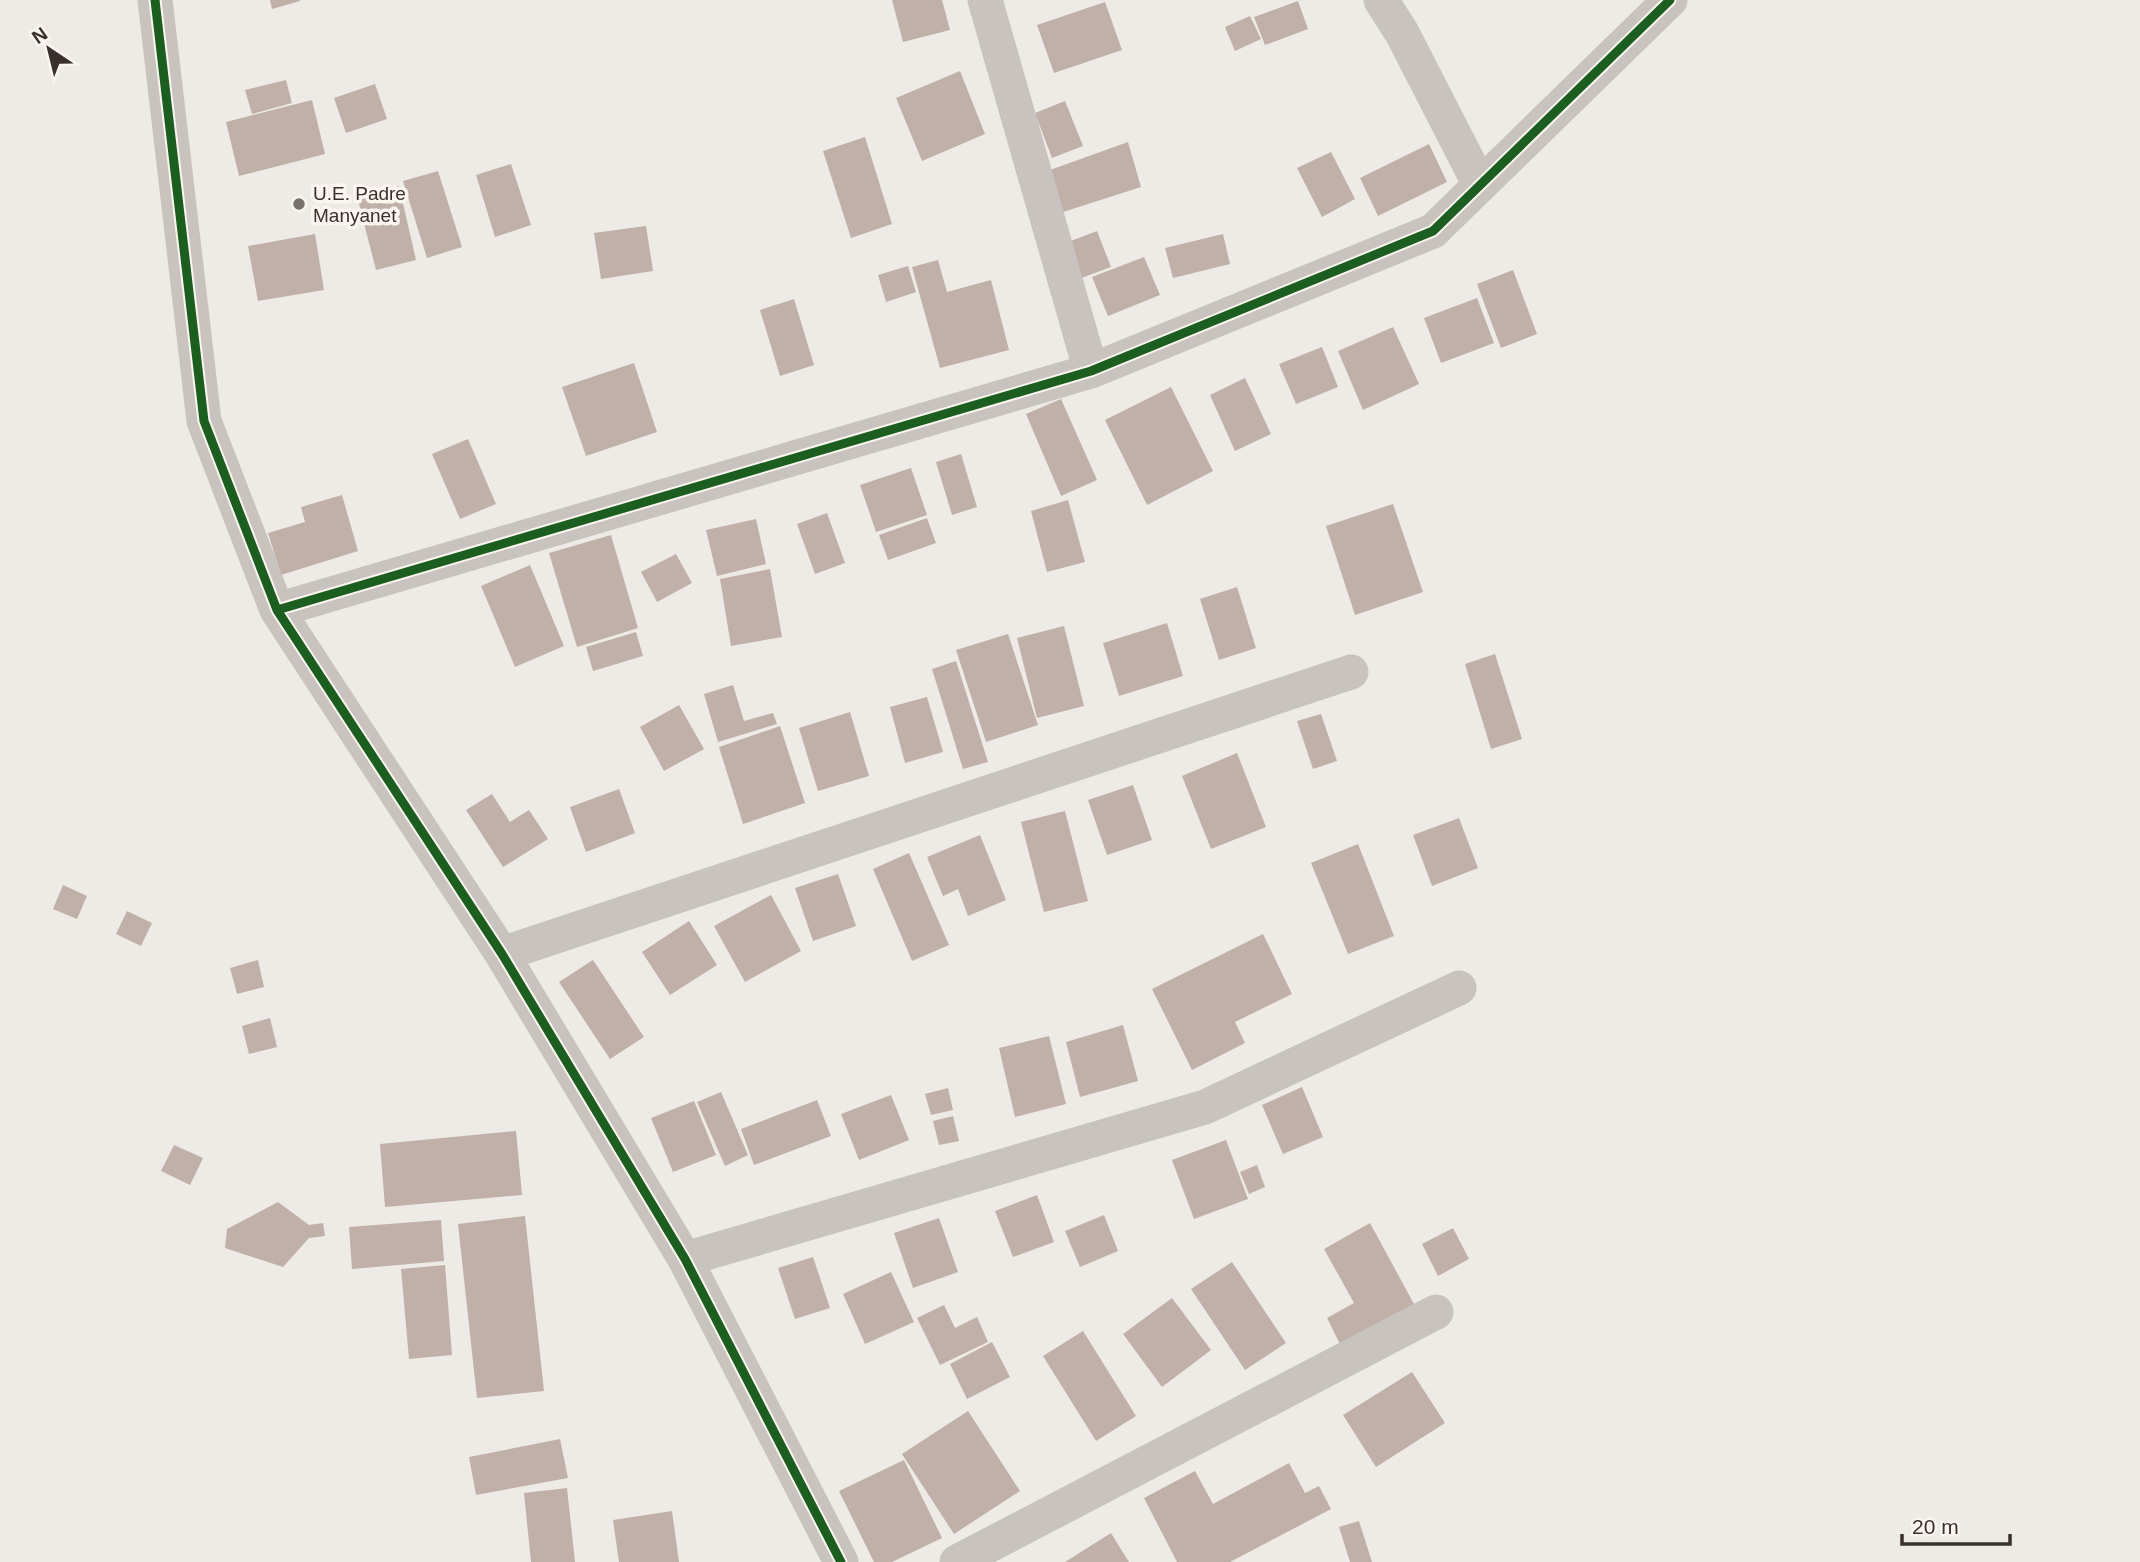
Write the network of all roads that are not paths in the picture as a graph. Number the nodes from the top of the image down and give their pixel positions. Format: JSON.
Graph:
{"nodes":[{"id":1,"x":155,"y":0,"type":"edge"},
{"id":2,"x":985,"y":0,"type":"edge"},
{"id":3,"x":1381,"y":0,"type":"edge"},
{"id":4,"x":1670,"y":0,"type":"edge"},
{"id":5,"x":1480,"y":185,"type":"junction"},
{"id":6,"x":1091,"y":371,"type":"junction"},
{"id":7,"x":277,"y":610,"type":"junction"},
{"id":8,"x":1351,"y":672,"type":"dead end"},
{"id":9,"x":502,"y":954,"type":"junction"},
{"id":10,"x":1459,"y":988,"type":"dead end"},
{"id":11,"x":685,"y":1259,"type":"junction"},
{"id":12,"x":1436,"y":1312,"type":"dead end"},
{"id":13,"x":841,"y":1562,"type":"edge"},
{"id":14,"x":957,"y":1562,"type":"edge"}],
"edges":[{"from":1,"to":7,"type":"street"},
{"from":2,"to":6,"type":"street"},
{"from":3,"to":5,"type":"street"},
{"from":4,"to":5,"type":"street"},
{"from":5,"to":6,"type":"street"},
{"from":6,"to":7,"type":"street"},
{"from":7,"to":9,"type":"street"},
{"from":8,"to":9,"type":"street"},
{"from":9,"to":11,"type":"street"},
{"from":10,"to":11,"type":"street"},
{"from":11,"to":13,"type":"street"},
{"from":12,"to":14,"type":"street"}]}
